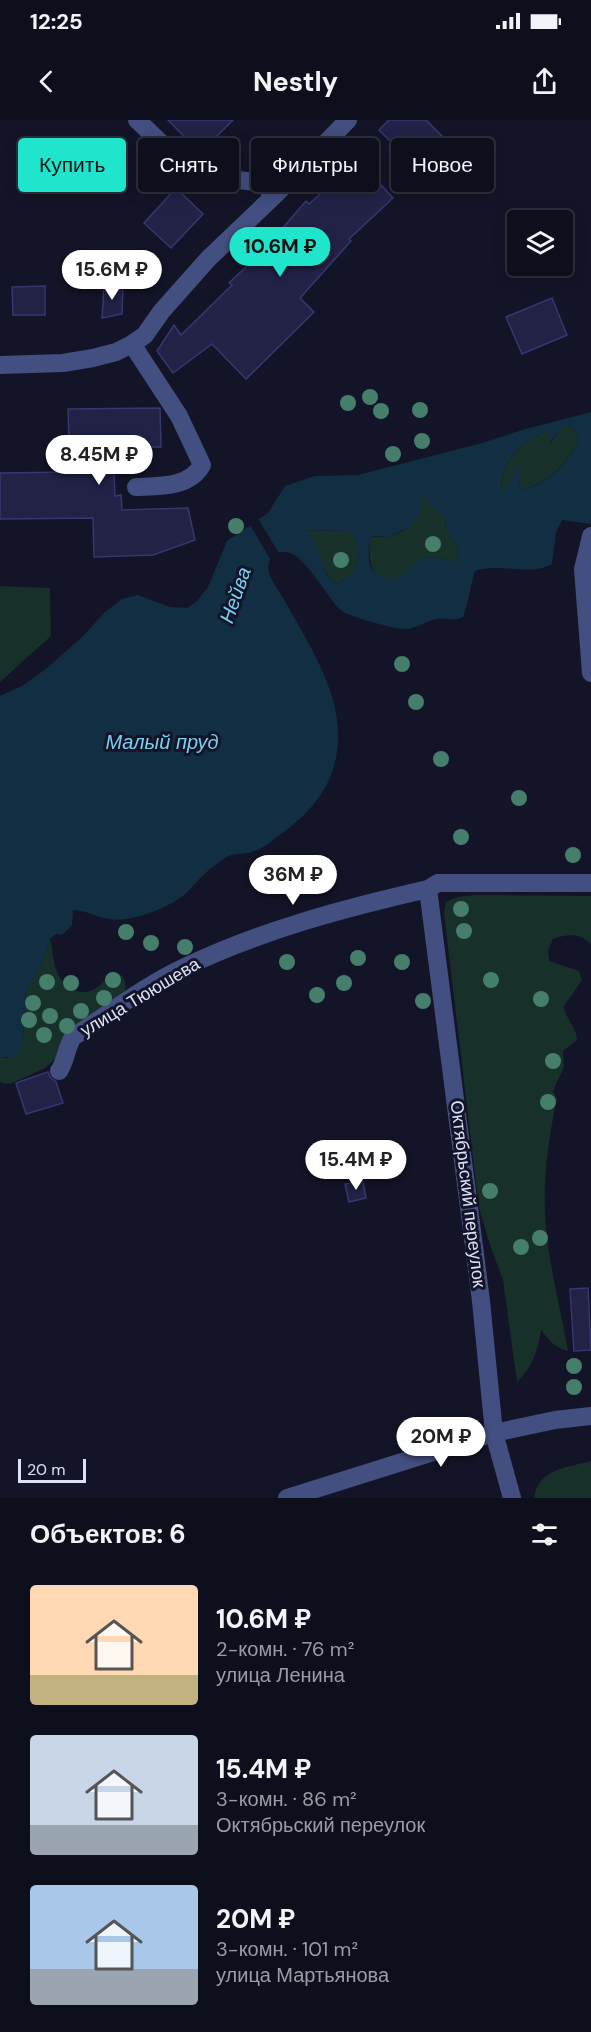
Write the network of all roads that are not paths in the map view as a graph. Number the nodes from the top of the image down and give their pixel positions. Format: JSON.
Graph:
{"nodes":[{"id":1,"x":137,"y":120,"type":"edge"},
{"id":2,"x":348,"y":120,"type":"edge"},
{"id":3,"x":277,"y":193,"type":"junction"},
{"id":4,"x":132,"y":344,"type":"junction"},
{"id":5,"x":0,"y":364,"type":"edge"},
{"id":6,"x":136,"y":488,"type":"dead end"},
{"id":7,"x":591,"y":536,"type":"edge"},
{"id":8,"x":591,"y":673,"type":"edge"},
{"id":9,"x":591,"y":883,"type":"edge"},
{"id":10,"x":428,"y":889,"type":"junction"},
{"id":11,"x":59,"y":1071,"type":"dead end"},
{"id":12,"x":591,"y":1416,"type":"edge"},
{"id":13,"x":494,"y":1432,"type":"junction"},
{"id":14,"x":287,"y":1498,"type":"edge"},
{"id":15,"x":512,"y":1498,"type":"edge"}],
"edges":[{"from":1,"to":3,"type":"street"},
{"from":2,"to":3,"type":"street"},
{"from":3,"to":4,"type":"street"},
{"from":4,"to":5,"type":"street"},
{"from":4,"to":6,"type":"street"},
{"from":7,"to":8,"type":"street"},
{"from":9,"to":10,"type":"street","name":"улица Тююшева"},
{"from":10,"to":11,"type":"street","name":"улица Тююшева"},
{"from":10,"to":13,"type":"street","name":"Октябрьский переулок"},
{"from":12,"to":13,"type":"street"},
{"from":13,"to":14,"type":"street"},
{"from":13,"to":15,"type":"street","name":"Октябрьский переулок"}]}
